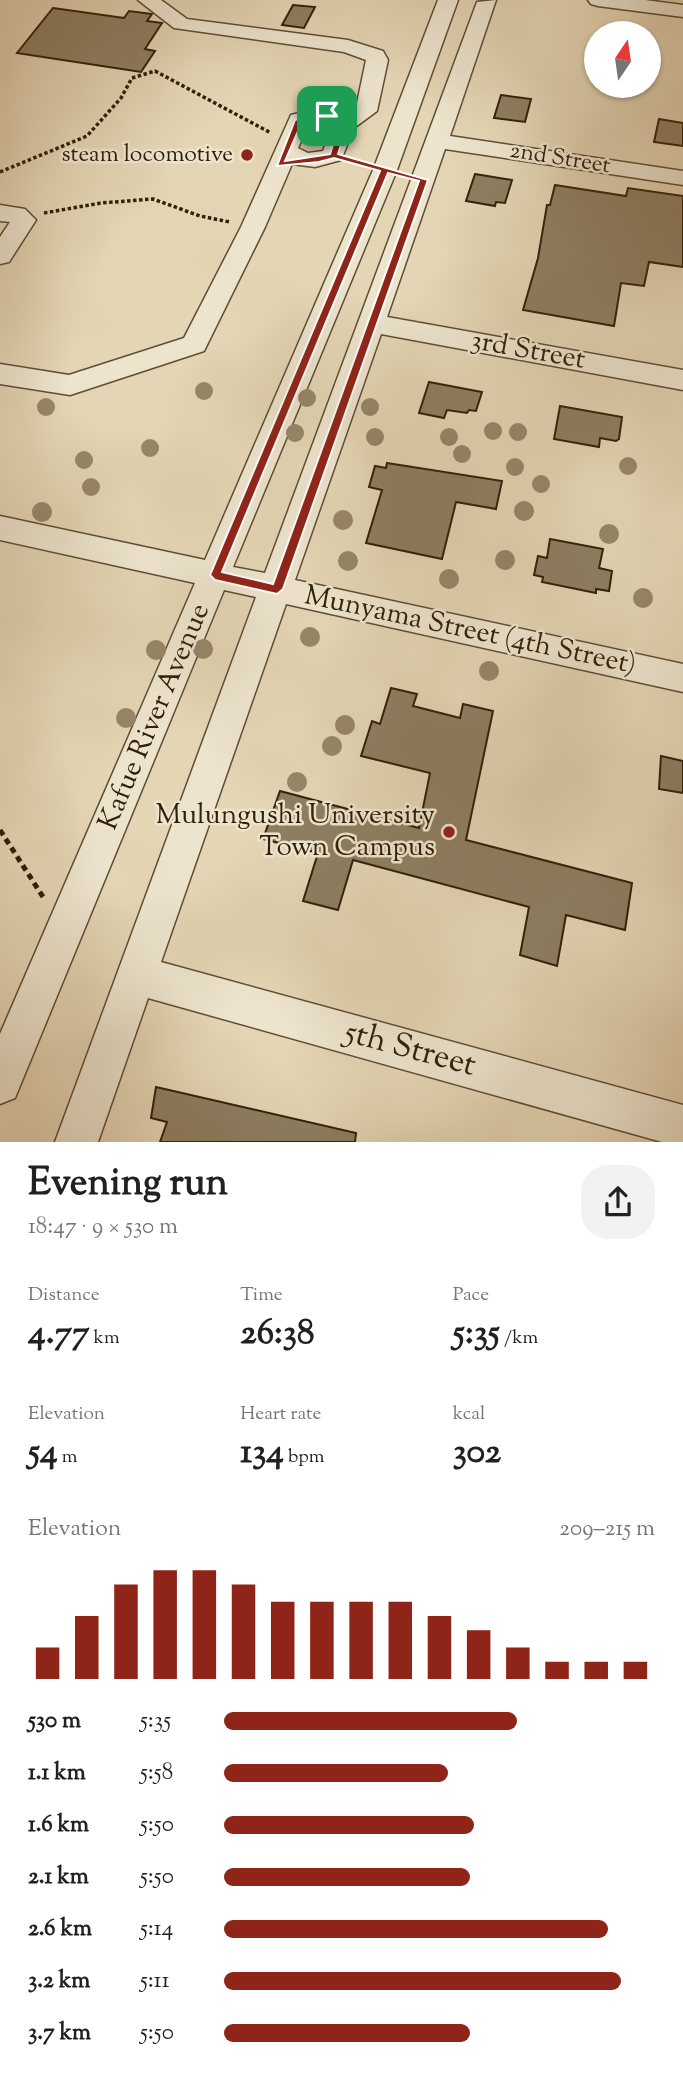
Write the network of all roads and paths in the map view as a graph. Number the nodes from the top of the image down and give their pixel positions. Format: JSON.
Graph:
{"nodes":[{"id":1,"x":148,"y":0,"type":"edge"},
{"id":2,"x":451,"y":0,"type":"edge"},
{"id":3,"x":598,"y":0,"type":"edge"},
{"id":4,"x":489,"y":1,"type":"edge"},
{"id":5,"x":625,"y":1,"type":"edge"},
{"id":6,"x":683,"y":11,"type":"edge"},
{"id":7,"x":344,"y":124,"type":"junction"},
{"id":8,"x":437,"y":141,"type":"junction"},
{"id":9,"x":289,"y":154,"type":"junction"},
{"id":10,"x":333,"y":155,"type":"junction"},
{"id":11,"x":385,"y":170,"type":"junction"},
{"id":12,"x":0,"y":172,"type":"edge"},
{"id":13,"x":683,"y":178,"type":"edge"},
{"id":14,"x":423,"y":180,"type":"junction"},
{"id":15,"x":0,"y":213,"type":"edge"},
{"id":16,"x":24,"y":220,"type":"junction"},
{"id":17,"x":253,"y":227,"type":"junction"},
{"id":18,"x":0,"y":256,"type":"edge"},
{"id":19,"x":372,"y":323,"type":"junction"},
{"id":20,"x":0,"y":374,"type":"edge"},
{"id":21,"x":683,"y":380,"type":"edge"},
{"id":22,"x":0,"y":528,"type":"edge"},
{"id":23,"x":215,"y":575,"type":"junction"},
{"id":24,"x":277,"y":589,"type":"junction"},
{"id":25,"x":683,"y":678,"type":"edge"},
{"id":26,"x":0,"y":830,"type":"edge"},
{"id":27,"x":65,"y":930,"type":"junction"},
{"id":28,"x":137,"y":975,"type":"junction"},
{"id":29,"x":0,"y":1083,"type":"edge"},
{"id":30,"x":683,"y":1126,"type":"edge"},
{"id":31,"x":76,"y":1142,"type":"edge"}],
"edges":[{"from":1,"to":7,"type":"street"},
{"from":2,"to":4,"type":"street"},
{"from":2,"to":11,"type":"street","name":"Kafue River Avenue"},
{"from":3,"to":5,"type":"street"},
{"from":4,"to":8,"type":"street"},
{"from":5,"to":6,"type":"street"},
{"from":7,"to":9,"type":"street"},
{"from":7,"to":10,"type":"street"},
{"from":8,"to":13,"type":"street","name":"2nd Street"},
{"from":8,"to":14,"type":"street"},
{"from":9,"to":10,"type":"street"},
{"from":9,"to":12,"type":"path"},
{"from":9,"to":17,"type":"street"},
{"from":10,"to":11,"type":"street"},
{"from":11,"to":14,"type":"street"},
{"from":11,"to":23,"type":"street","name":"Kafue River Avenue"},
{"from":14,"to":19,"type":"street"},
{"from":15,"to":16,"type":"street"},
{"from":16,"to":17,"type":"path"},
{"from":16,"to":18,"type":"street"},
{"from":17,"to":20,"type":"street"},
{"from":19,"to":21,"type":"street","name":"3rd Street"},
{"from":19,"to":24,"type":"street"},
{"from":22,"to":23,"type":"street","name":"Munyama Street (4th Street)"},
{"from":23,"to":24,"type":"street","name":"Munyama Street (4th Street)"},
{"from":23,"to":27,"type":"street","name":"Kafue River Avenue"},
{"from":24,"to":25,"type":"street","name":"Munyama Street (4th Street)"},
{"from":24,"to":28,"type":"street"},
{"from":26,"to":27,"type":"path"},
{"from":27,"to":29,"type":"street","name":"Kafue River Avenue"},
{"from":28,"to":30,"type":"street","name":"5th Street"},
{"from":28,"to":31,"type":"street"}]}
